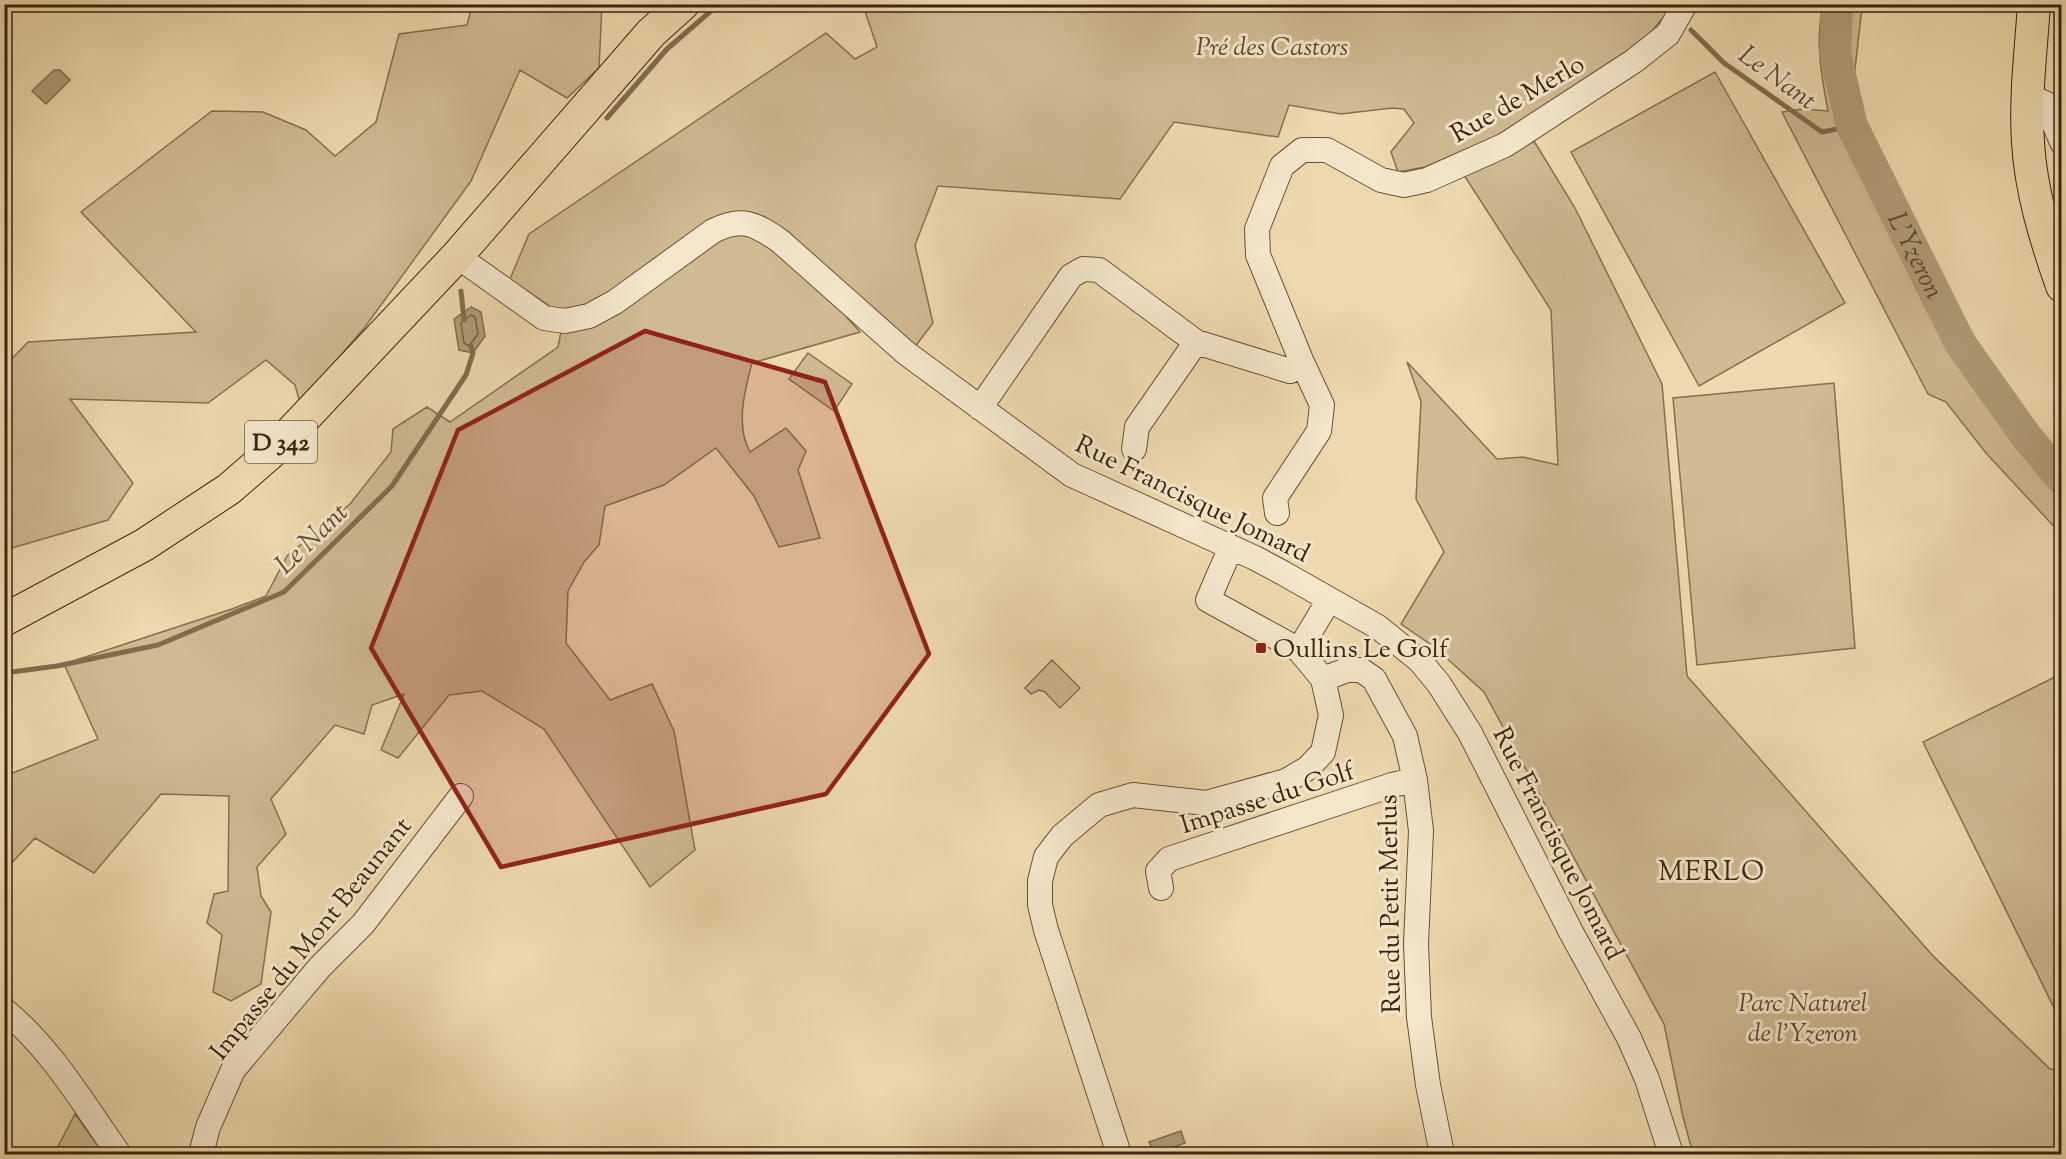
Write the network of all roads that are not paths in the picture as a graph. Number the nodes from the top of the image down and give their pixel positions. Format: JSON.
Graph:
{"nodes":[{"id":1,"x":682,"y":4,"type":"edge"},
{"id":2,"x":1685,"y":4,"type":"edge"},
{"id":3,"x":2034,"y":4,"type":"edge"},
{"id":4,"x":2028,"y":96,"type":"junction"},
{"id":5,"x":2061,"y":142,"type":"edge"},
{"id":6,"x":457,"y":256,"type":"junction"},
{"id":7,"x":2061,"y":286,"type":"edge"},
{"id":8,"x":1196,"y":342,"type":"junction"},
{"id":9,"x":1301,"y":360,"type":"junction"},
{"id":10,"x":980,"y":408,"type":"junction"},
{"id":11,"x":1134,"y":449,"type":"dead end"},
{"id":12,"x":1276,"y":513,"type":"dead end"},
{"id":13,"x":1231,"y":547,"type":"junction"},
{"id":14,"x":1329,"y":600,"type":"junction"},
{"id":15,"x":4,"y":620,"type":"edge"},
{"id":16,"x":1299,"y":650,"type":"junction"},
{"id":17,"x":1323,"y":679,"type":"junction"},
{"id":18,"x":1415,"y":780,"type":"junction"},
{"id":19,"x":461,"y":796,"type":"dead end"},
{"id":20,"x":1161,"y":888,"type":"dead end"},
{"id":21,"x":4,"y":1010,"type":"edge"},
{"id":22,"x":119,"y":1155,"type":"edge"},
{"id":23,"x":201,"y":1155,"type":"edge"},
{"id":24,"x":1119,"y":1155,"type":"edge"},
{"id":25,"x":1442,"y":1155,"type":"edge"},
{"id":26,"x":1671,"y":1155,"type":"edge"}],
"edges":[{"from":1,"to":6,"type":"main road","number":"D 342"},
{"from":2,"to":9,"type":"street","name":"Rue de Merlo"},
{"from":3,"to":4,"type":"main road"},
{"from":4,"to":5,"type":"street"},
{"from":4,"to":7,"type":"main road"},
{"from":6,"to":10,"type":"street","name":"Rue Francisque Jomard"},
{"from":6,"to":15,"type":"main road","number":"D 342"},
{"from":8,"to":9,"type":"street"},
{"from":8,"to":10,"type":"street"},
{"from":8,"to":11,"type":"street"},
{"from":9,"to":12,"type":"street","name":"Rue de Merlo"},
{"from":10,"to":13,"type":"street","name":"Rue Francisque Jomard"},
{"from":13,"to":14,"type":"street","name":"Rue Francisque Jomard"},
{"from":13,"to":16,"type":"street"},
{"from":14,"to":16,"type":"street"},
{"from":14,"to":26,"type":"street","name":"Rue Francisque Jomard"},
{"from":16,"to":17,"type":"street"},
{"from":17,"to":18,"type":"street","name":"Rue du Petit Merlus"},
{"from":17,"to":24,"type":"street"},
{"from":18,"to":20,"type":"street","name":"Impasse du Golf"},
{"from":18,"to":25,"type":"street","name":"Rue du Petit Merlus"},
{"from":19,"to":23,"type":"street","name":"Impasse du Mont Beaunant"},
{"from":21,"to":22,"type":"street"}]}
